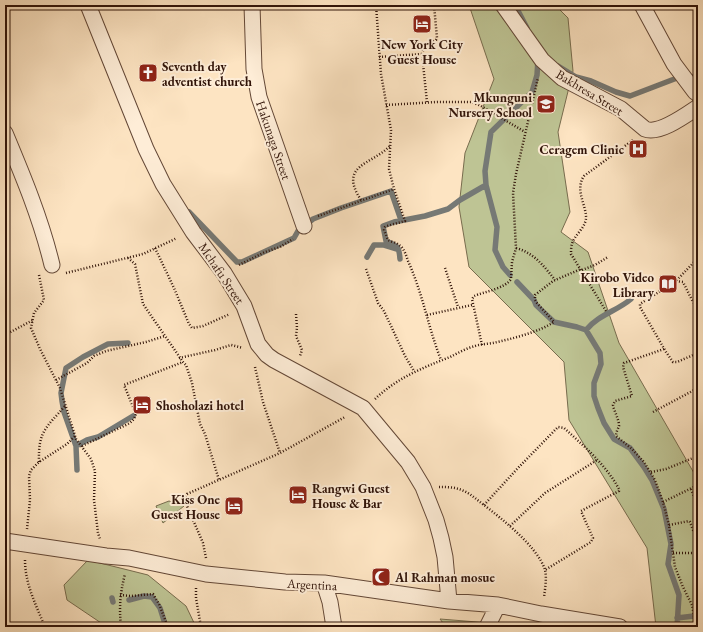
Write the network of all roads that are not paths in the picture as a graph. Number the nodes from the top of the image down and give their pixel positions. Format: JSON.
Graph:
{"nodes":[{"id":1,"x":88,"y":5,"type":"edge"},
{"id":2,"x":252,"y":5,"type":"edge"},
{"id":3,"x":503,"y":5,"type":"edge"},
{"id":4,"x":642,"y":5,"type":"edge"},
{"id":5,"x":698,"y":94,"type":"edge"},
{"id":6,"x":698,"y":107,"type":"edge"},
{"id":7,"x":5,"y":132,"type":"edge"},
{"id":8,"x":304,"y":226,"type":"road end"},
{"id":9,"x":52,"y":265,"type":"road end"},
{"id":10,"x":5,"y":541,"type":"edge"},
{"id":11,"x":324,"y":583,"type":"junction"},
{"id":12,"x":449,"y":601,"type":"junction"},
{"id":13,"x":498,"y":605,"type":"junction"},
{"id":14,"x":334,"y":627,"type":"edge"},
{"id":15,"x":487,"y":627,"type":"edge"},
{"id":16,"x":620,"y":627,"type":"edge"}],
"edges":[{"from":1,"to":12,"type":"street","name":"Mchafu Street"},
{"from":2,"to":8,"type":"street","name":"Hakunaga Street"},
{"from":3,"to":6,"type":"street","name":"Bakhresa Street"},
{"from":4,"to":5,"type":"street"},
{"from":7,"to":9,"type":"street"},
{"from":10,"to":11,"type":"street","name":"Argentina"},
{"from":11,"to":12,"type":"street","name":"Argentina"},
{"from":11,"to":14,"type":"street"},
{"from":12,"to":13,"type":"street","name":"Argentina"},
{"from":13,"to":15,"type":"street"},
{"from":13,"to":16,"type":"street","name":"Argentina"}]}
